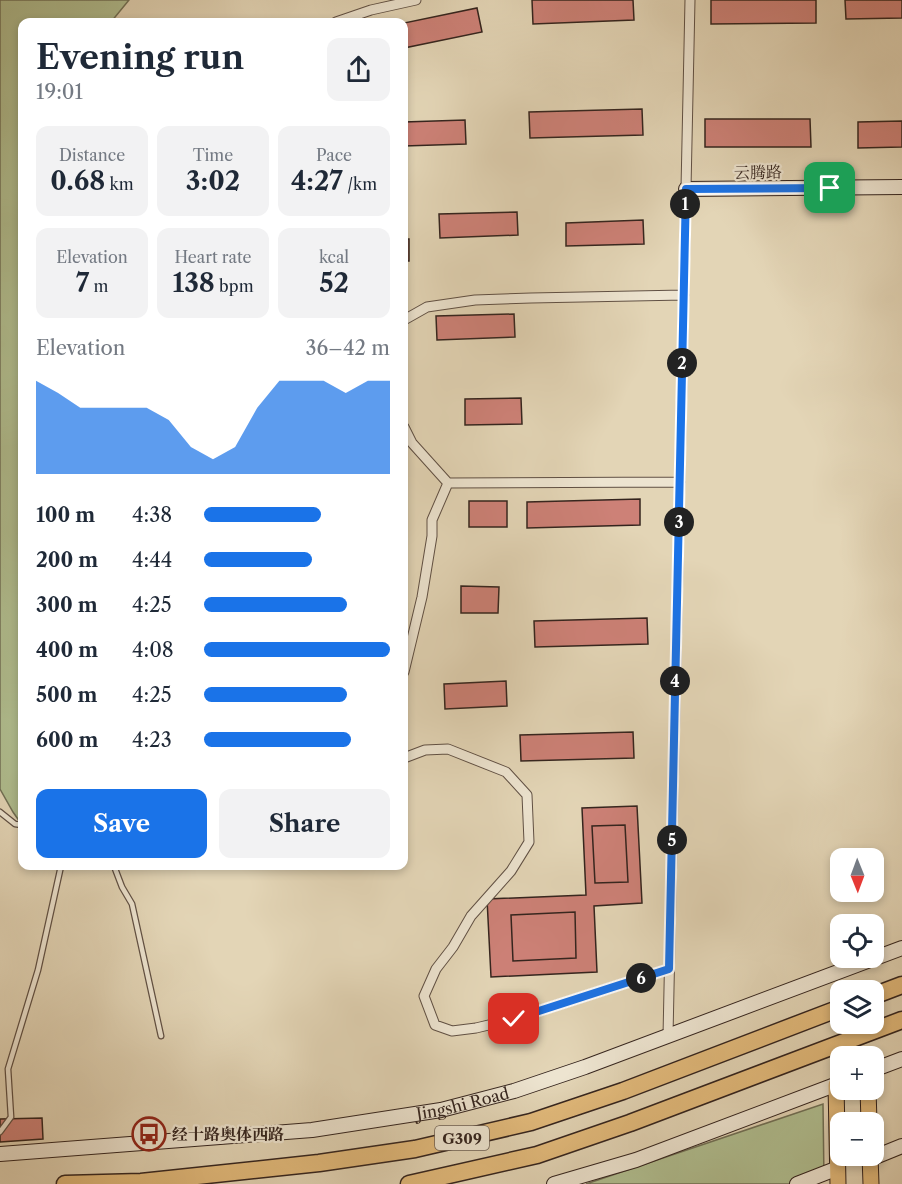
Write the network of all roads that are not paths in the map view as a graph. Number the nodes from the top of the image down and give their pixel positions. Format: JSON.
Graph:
{"nodes":[{"id":1,"x":416,"y":0,"type":"edge"},
{"id":2,"x":690,"y":0,"type":"edge"},
{"id":3,"x":348,"y":18,"type":"edge"},
{"id":4,"x":902,"y":187,"type":"edge"},
{"id":5,"x":686,"y":189,"type":"junction"},
{"id":6,"x":684,"y":295,"type":"junction"},
{"id":7,"x":408,"y":318,"type":"edge"},
{"id":8,"x":408,"y":436,"type":"edge"},
{"id":9,"x":680,"y":482,"type":"junction"},
{"id":10,"x":448,"y":483,"type":"junction"},
{"id":11,"x":408,"y":655,"type":"edge"},
{"id":12,"x":408,"y":756,"type":"edge"},
{"id":13,"x":0,"y":812,"type":"edge"},
{"id":14,"x":18,"y":824,"type":"edge"},
{"id":15,"x":60,"y":870,"type":"edge"},
{"id":16,"x":116,"y":870,"type":"edge"},
{"id":17,"x":902,"y":948,"type":"edge"},
{"id":18,"x":669,"y":969,"type":"junction"},
{"id":19,"x":902,"y":985,"type":"edge"},
{"id":20,"x":884,"y":992,"type":"edge"},
{"id":21,"x":830,"y":1012,"type":"edge"},
{"id":22,"x":902,"y":1020,"type":"edge"},
{"id":23,"x":161,"y":1036,"type":"dead end"},
{"id":24,"x":668,"y":1036,"type":"junction"},
{"id":25,"x":902,"y":1059,"type":"edge"},
{"id":26,"x":884,"y":1066,"type":"edge"},
{"id":27,"x":830,"y":1087,"type":"edge"},
{"id":28,"x":838,"y":1100,"type":"edge"},
{"id":29,"x":0,"y":1132,"type":"edge"},
{"id":30,"x":902,"y":1146,"type":"edge"},
{"id":31,"x":884,"y":1152,"type":"edge"},
{"id":32,"x":0,"y":1154,"type":"edge"},
{"id":33,"x":870,"y":1166,"type":"edge"},
{"id":34,"x":838,"y":1176,"type":"edge"},
{"id":35,"x":65,"y":1184,"type":"edge"},
{"id":36,"x":409,"y":1184,"type":"edge"},
{"id":37,"x":554,"y":1184,"type":"edge"},
{"id":38,"x":797,"y":1184,"type":"edge"},
{"id":39,"x":871,"y":1184,"type":"edge"}],
"edges":[{"from":1,"to":3,"type":"street"},
{"from":2,"to":5,"type":"street"},
{"from":4,"to":5,"type":"main road","name":"云腾路"},
{"from":5,"to":6,"type":"street"},
{"from":6,"to":7,"type":"street"},
{"from":6,"to":9,"type":"street"},
{"from":8,"to":10,"type":"street"},
{"from":9,"to":10,"type":"street"},
{"from":9,"to":18,"type":"street"},
{"from":10,"to":11,"type":"street"},
{"from":12,"to":18,"type":"street"},
{"from":13,"to":14,"type":"lane"},
{"from":15,"to":29,"type":"lane"},
{"from":16,"to":23,"type":"lane"},
{"from":17,"to":24,"type":"main road","name":"Jingshi Road"},
{"from":18,"to":24,"type":"street"},
{"from":19,"to":20,"type":"highway"},
{"from":21,"to":35,"type":"highway","number":"G309"},
{"from":22,"to":36,"type":"highway","number":"G309"},
{"from":24,"to":32,"type":"main road","name":"Jingshi Road"},
{"from":25,"to":26,"type":"main road"},
{"from":27,"to":37,"type":"main road"},
{"from":28,"to":34,"type":"main road"},
{"from":30,"to":31,"type":"main road"},
{"from":33,"to":39,"type":"main road"},
{"from":34,"to":38,"type":"main road"}]}
